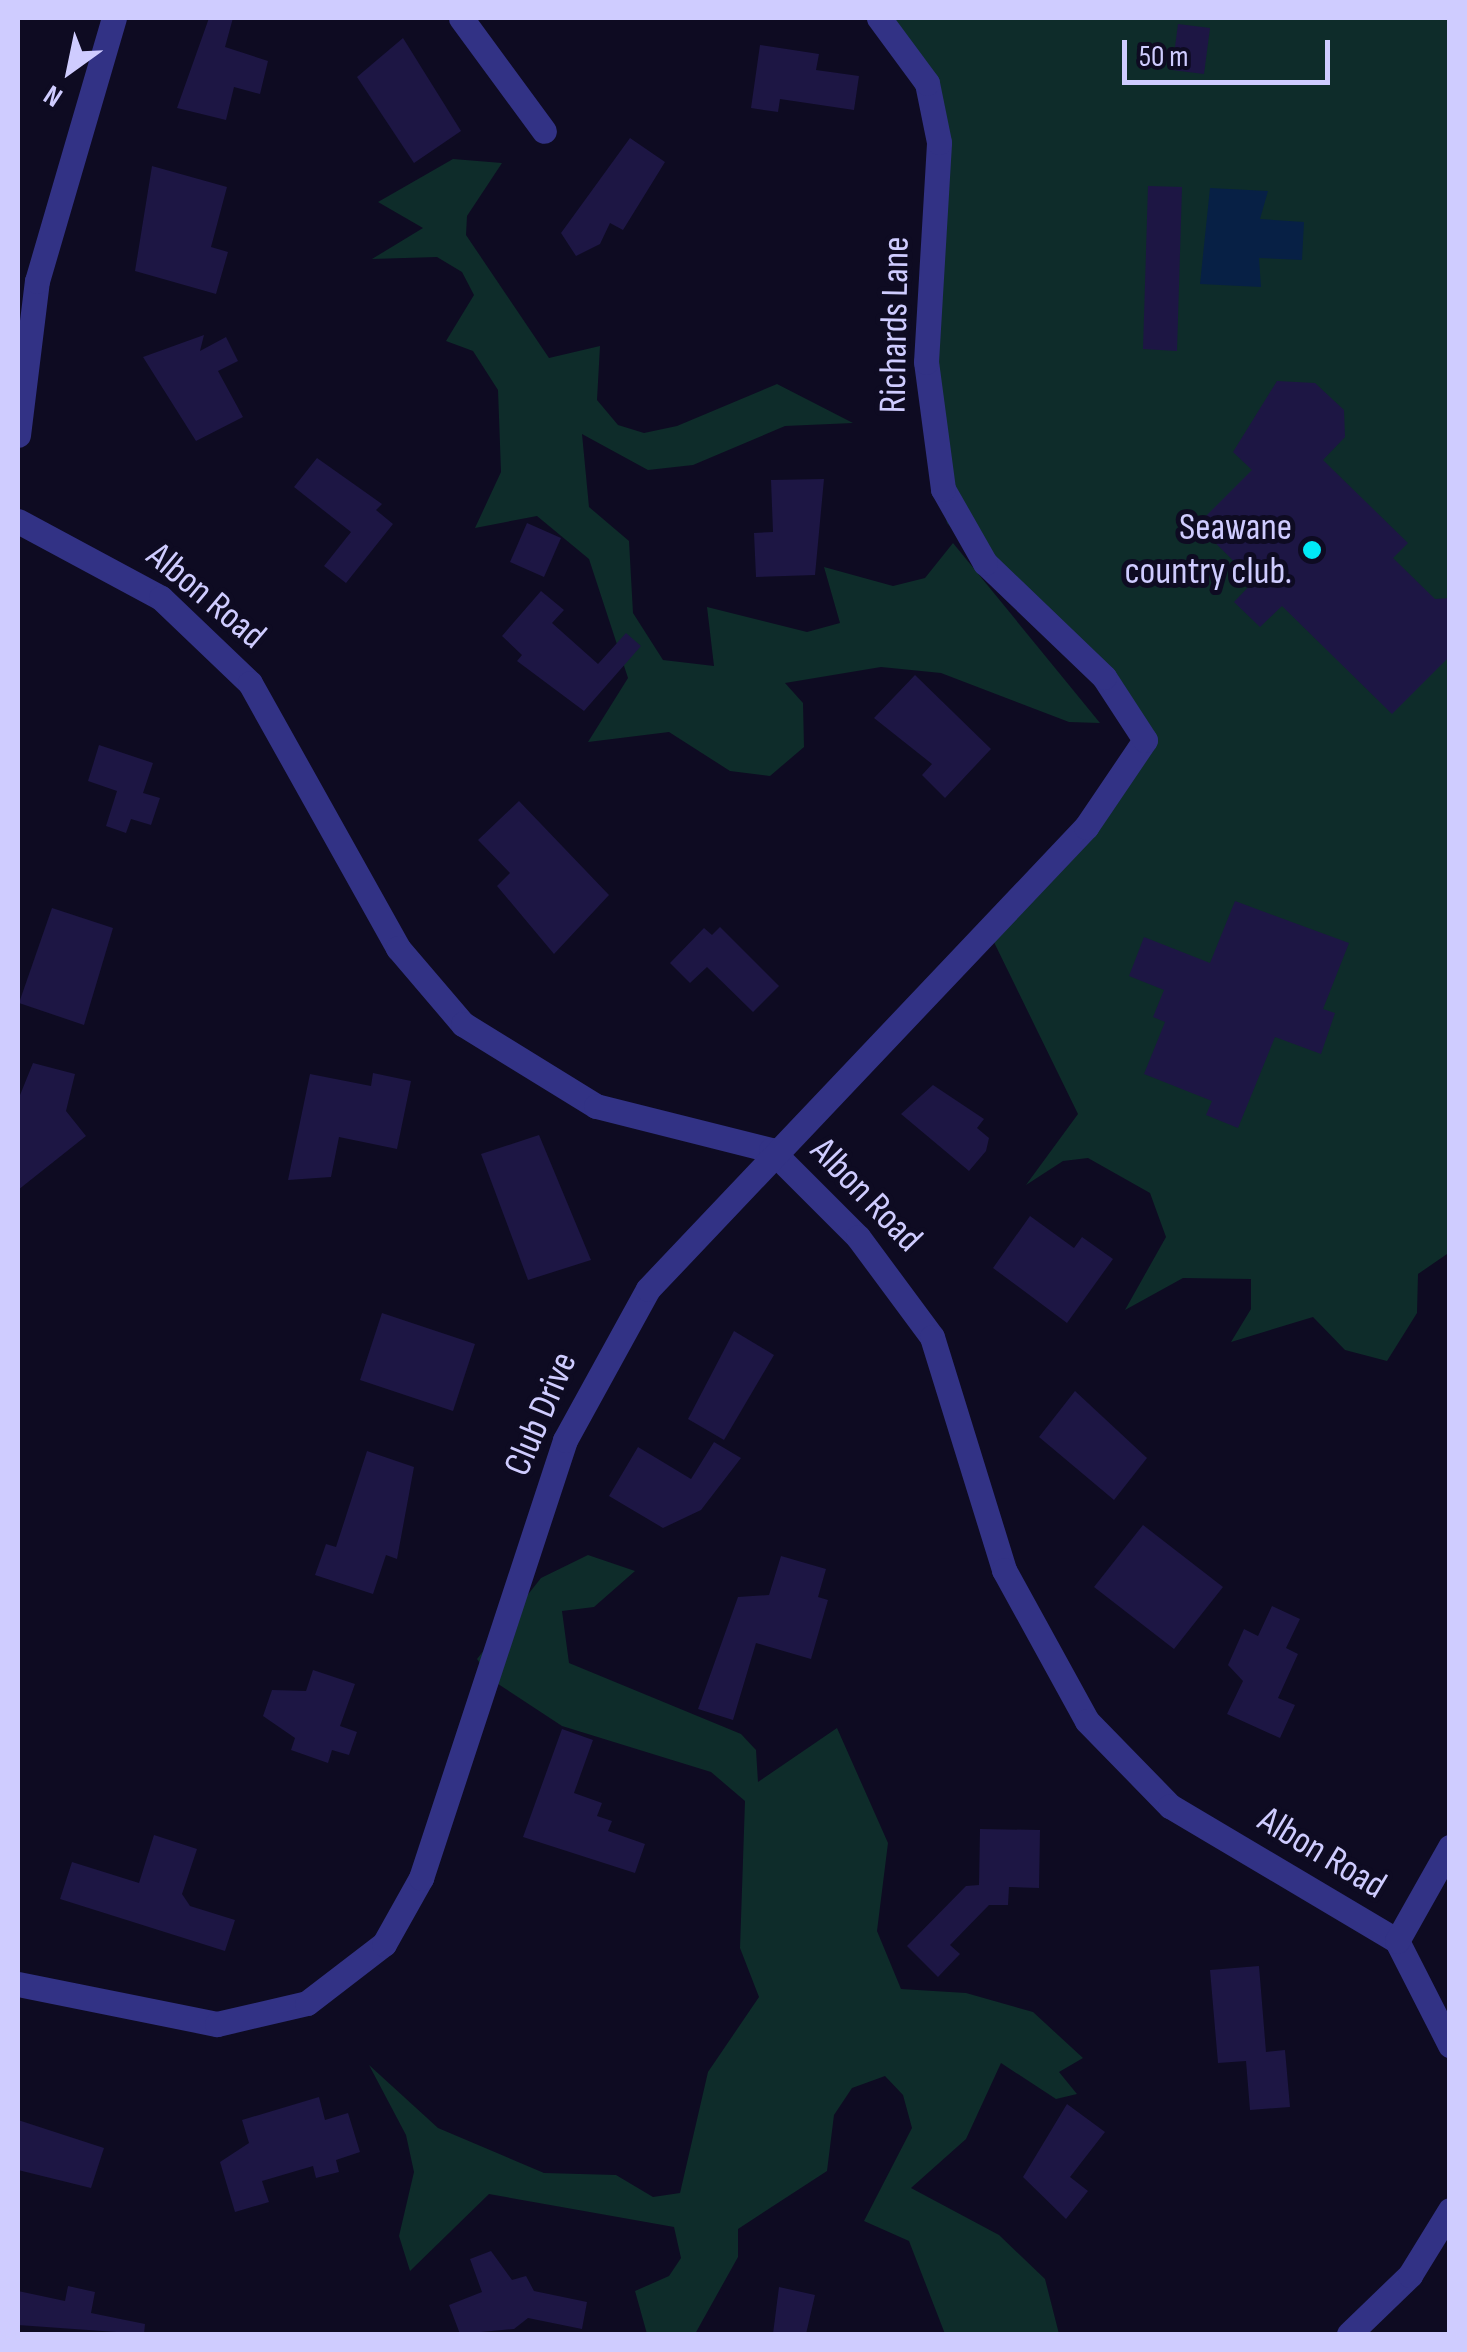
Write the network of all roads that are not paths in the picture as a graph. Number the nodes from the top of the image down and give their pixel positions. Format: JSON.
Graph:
{"nodes":[{"id":1,"x":114,"y":18,"type":"edge"},
{"id":2,"x":461,"y":18,"type":"edge"},
{"id":3,"x":878,"y":18,"type":"edge"},
{"id":4,"x":544,"y":131,"type":"dead end"},
{"id":5,"x":18,"y":435,"type":"edge"},
{"id":6,"x":18,"y":521,"type":"edge"},
{"id":7,"x":1124,"y":700,"type":"joint"},
{"id":8,"x":771,"y":1150,"type":"junction"},
{"id":9,"x":1450,"y":1847,"type":"edge"},
{"id":10,"x":1397,"y":1941,"type":"junction"},
{"id":11,"x":18,"y":1984,"type":"edge"},
{"id":12,"x":1450,"y":2045,"type":"edge"},
{"id":13,"x":1450,"y":2210,"type":"edge"},
{"id":14,"x":1348,"y":2334,"type":"edge"}],
"edges":[{"from":1,"to":5,"type":"street"},
{"from":2,"to":4,"type":"street"},
{"from":3,"to":7,"type":"street","name":"Richards Lane"},
{"from":6,"to":8,"type":"street","name":"Albon Road"},
{"from":7,"to":8,"type":"street","name":"Club Drive"},
{"from":8,"to":10,"type":"street","name":"Albon Road"},
{"from":8,"to":11,"type":"street","name":"Club Drive"},
{"from":9,"to":10,"type":"street"},
{"from":10,"to":12,"type":"street","name":"Albon Road"},
{"from":13,"to":14,"type":"street"}]}
